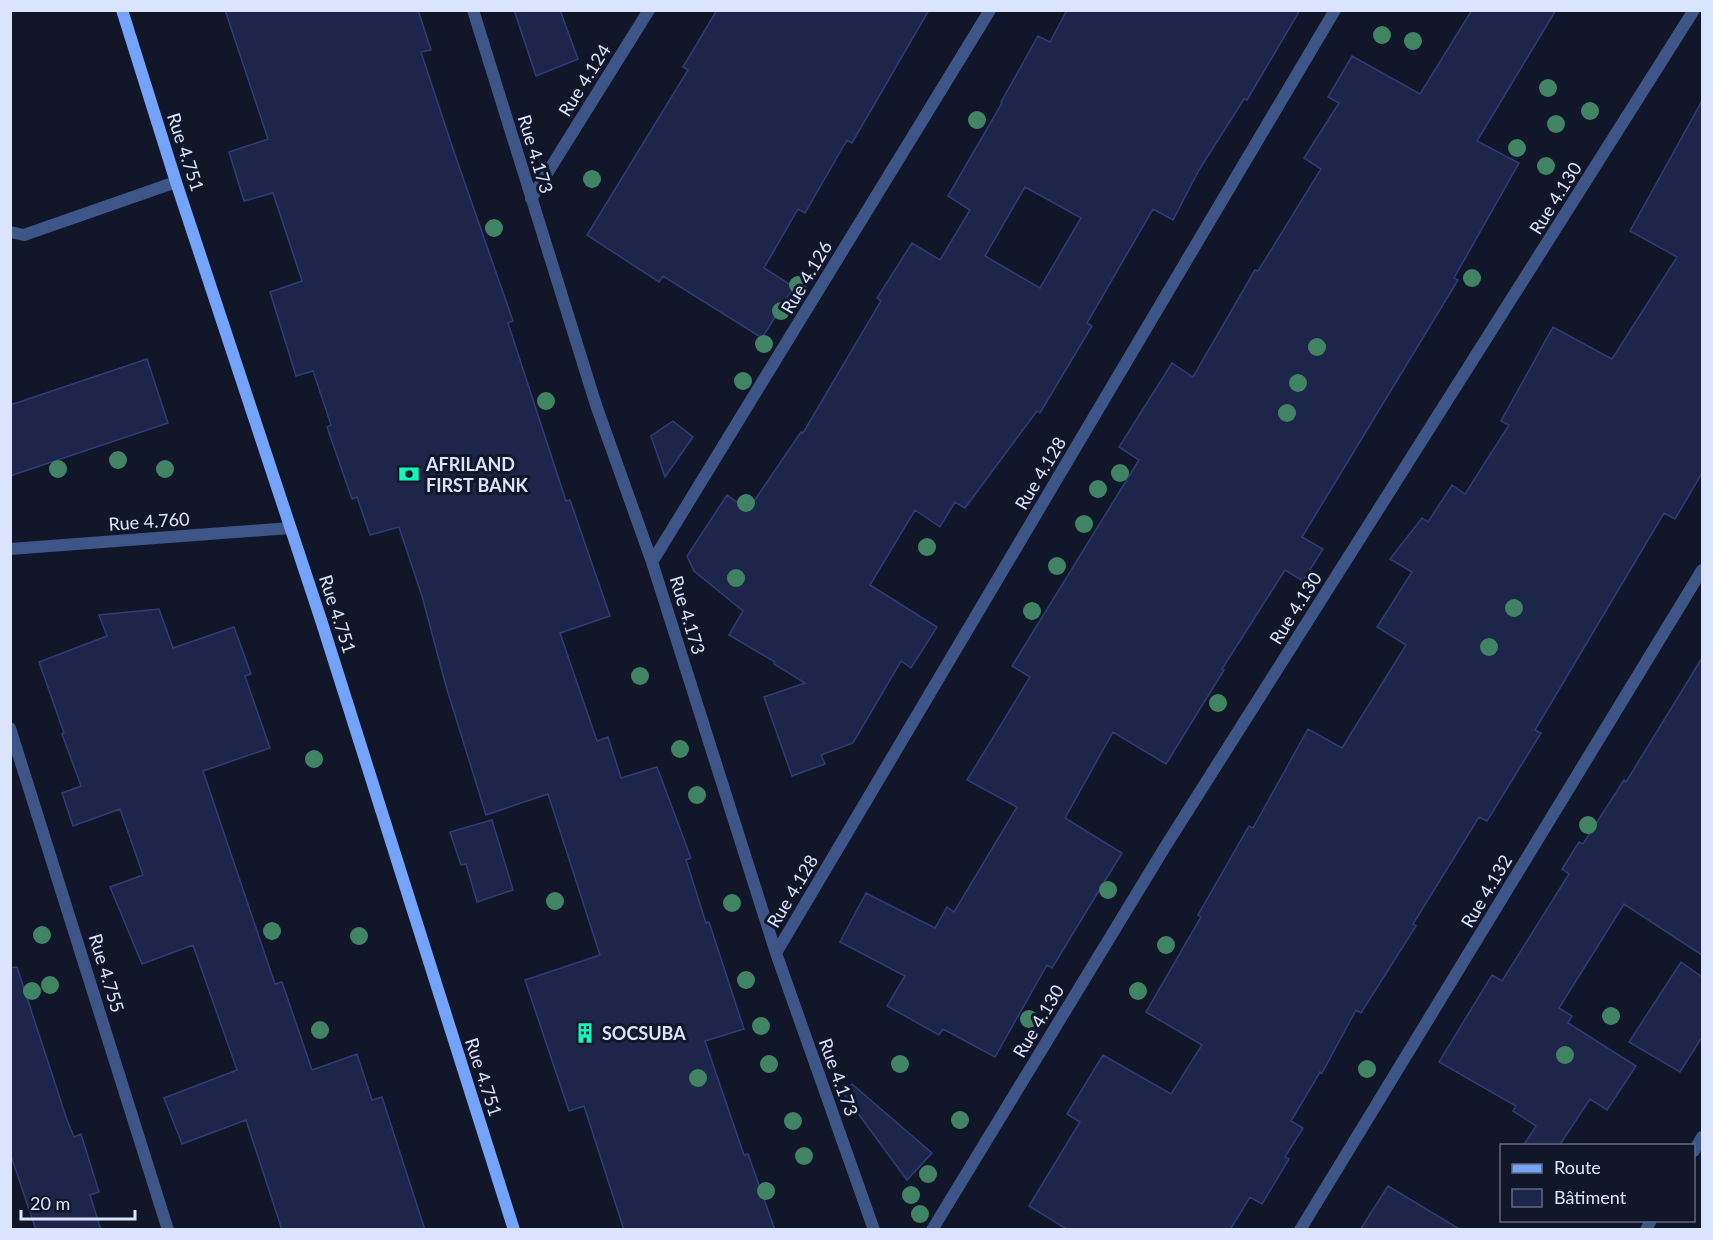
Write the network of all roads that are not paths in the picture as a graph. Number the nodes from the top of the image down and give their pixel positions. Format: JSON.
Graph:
{"nodes":[{"id":1,"x":122,"y":10,"type":"edge"},
{"id":2,"x":473,"y":10,"type":"edge"},
{"id":3,"x":649,"y":10,"type":"edge"},
{"id":4,"x":990,"y":10,"type":"edge"},
{"id":5,"x":1335,"y":10,"type":"edge"},
{"id":6,"x":1695,"y":10,"type":"edge"},
{"id":7,"x":176,"y":182,"type":"junction"},
{"id":8,"x":531,"y":199,"type":"junction"},
{"id":9,"x":10,"y":232,"type":"edge"},
{"id":10,"x":290,"y":528,"type":"junction"},
{"id":11,"x":10,"y":549,"type":"edge"},
{"id":12,"x":652,"y":562,"type":"junction"},
{"id":13,"x":1702,"y":570,"type":"edge"},
{"id":14,"x":10,"y":728,"type":"edge"},
{"id":15,"x":776,"y":953,"type":"junction"},
{"id":16,"x":168,"y":1230,"type":"edge"},
{"id":17,"x":514,"y":1230,"type":"edge"},
{"id":18,"x":874,"y":1230,"type":"edge"},
{"id":19,"x":932,"y":1230,"type":"edge"},
{"id":20,"x":1300,"y":1230,"type":"edge"}],
"edges":[{"from":1,"to":7,"type":"main road","name":"Rue 4.751"},
{"from":2,"to":8,"type":"street","name":"Rue 4.173"},
{"from":3,"to":8,"type":"street","name":"Rue 4.124"},
{"from":4,"to":12,"type":"street","name":"Rue 4.126"},
{"from":5,"to":15,"type":"street","name":"Rue 4.128"},
{"from":6,"to":19,"type":"street","name":"Rue 4.130"},
{"from":7,"to":9,"type":"street"},
{"from":7,"to":10,"type":"main road","name":"Rue 4.751"},
{"from":8,"to":12,"type":"street","name":"Rue 4.173"},
{"from":10,"to":11,"type":"street","name":"Rue 4.760"},
{"from":10,"to":17,"type":"main road","name":"Rue 4.751"},
{"from":12,"to":15,"type":"street","name":"Rue 4.173"},
{"from":13,"to":20,"type":"street","name":"Rue 4.132"},
{"from":14,"to":16,"type":"street","name":"Rue 4.755"},
{"from":15,"to":18,"type":"street","name":"Rue 4.173"}]}
